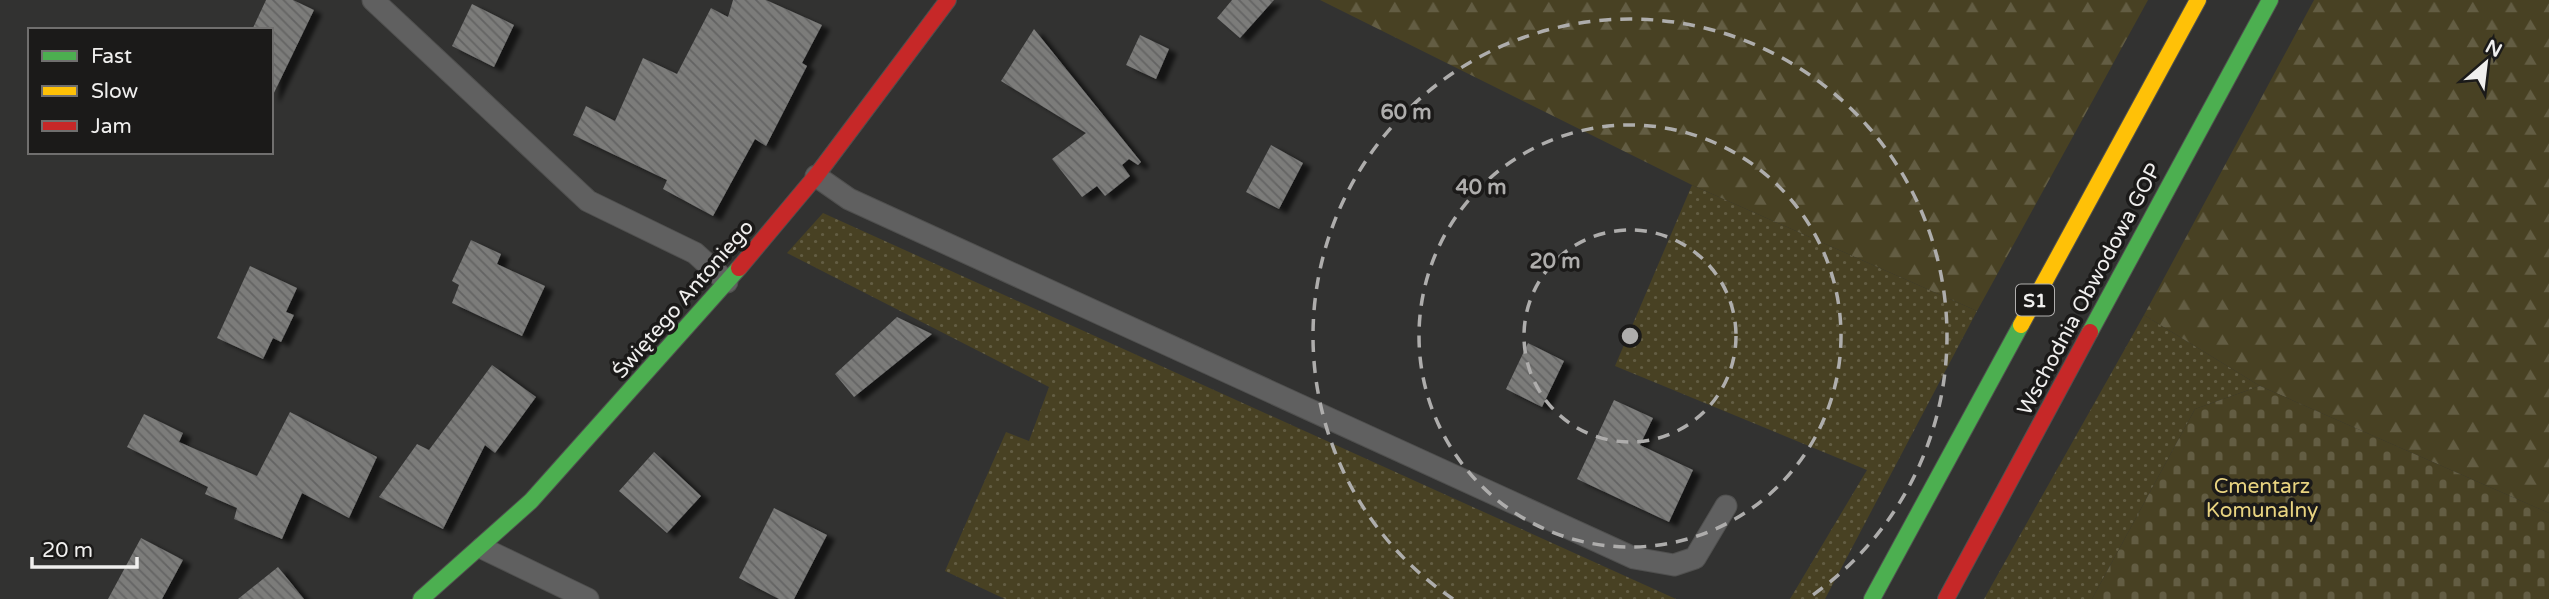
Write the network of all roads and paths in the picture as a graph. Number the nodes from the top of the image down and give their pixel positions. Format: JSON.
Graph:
{"nodes":[{"id":1,"x":373,"y":0,"type":"edge"},
{"id":2,"x":948,"y":0,"type":"edge"},
{"id":3,"x":2198,"y":0,"type":"edge"},
{"id":4,"x":2270,"y":0,"type":"edge"},
{"id":5,"x":816,"y":176,"type":"junction"},
{"id":6,"x":727,"y":282,"type":"junction"},
{"id":7,"x":1726,"y":506,"type":"dead end"},
{"id":8,"x":482,"y":548,"type":"junction"},
{"id":9,"x":421,"y":599,"type":"edge"},
{"id":10,"x":588,"y":599,"type":"edge"},
{"id":11,"x":1872,"y":599,"type":"edge"},
{"id":12,"x":1946,"y":599,"type":"edge"}],
"edges":[{"from":1,"to":6,"type":"lane"},
{"from":2,"to":5,"type":"main road","name":"Świętego Antoniego"},
{"from":3,"to":11,"type":"main road","name":"Wschodnia Obwodowa GOP","number":"S1"},
{"from":4,"to":12,"type":"main road","name":"Wschodnia Obwodowa GOP"},
{"from":5,"to":6,"type":"main road","name":"Świętego Antoniego"},
{"from":5,"to":7,"type":"lane"},
{"from":6,"to":8,"type":"main road","name":"Świętego Antoniego"},
{"from":8,"to":9,"type":"main road","name":"Świętego Antoniego"},
{"from":8,"to":10,"type":"lane"}]}
